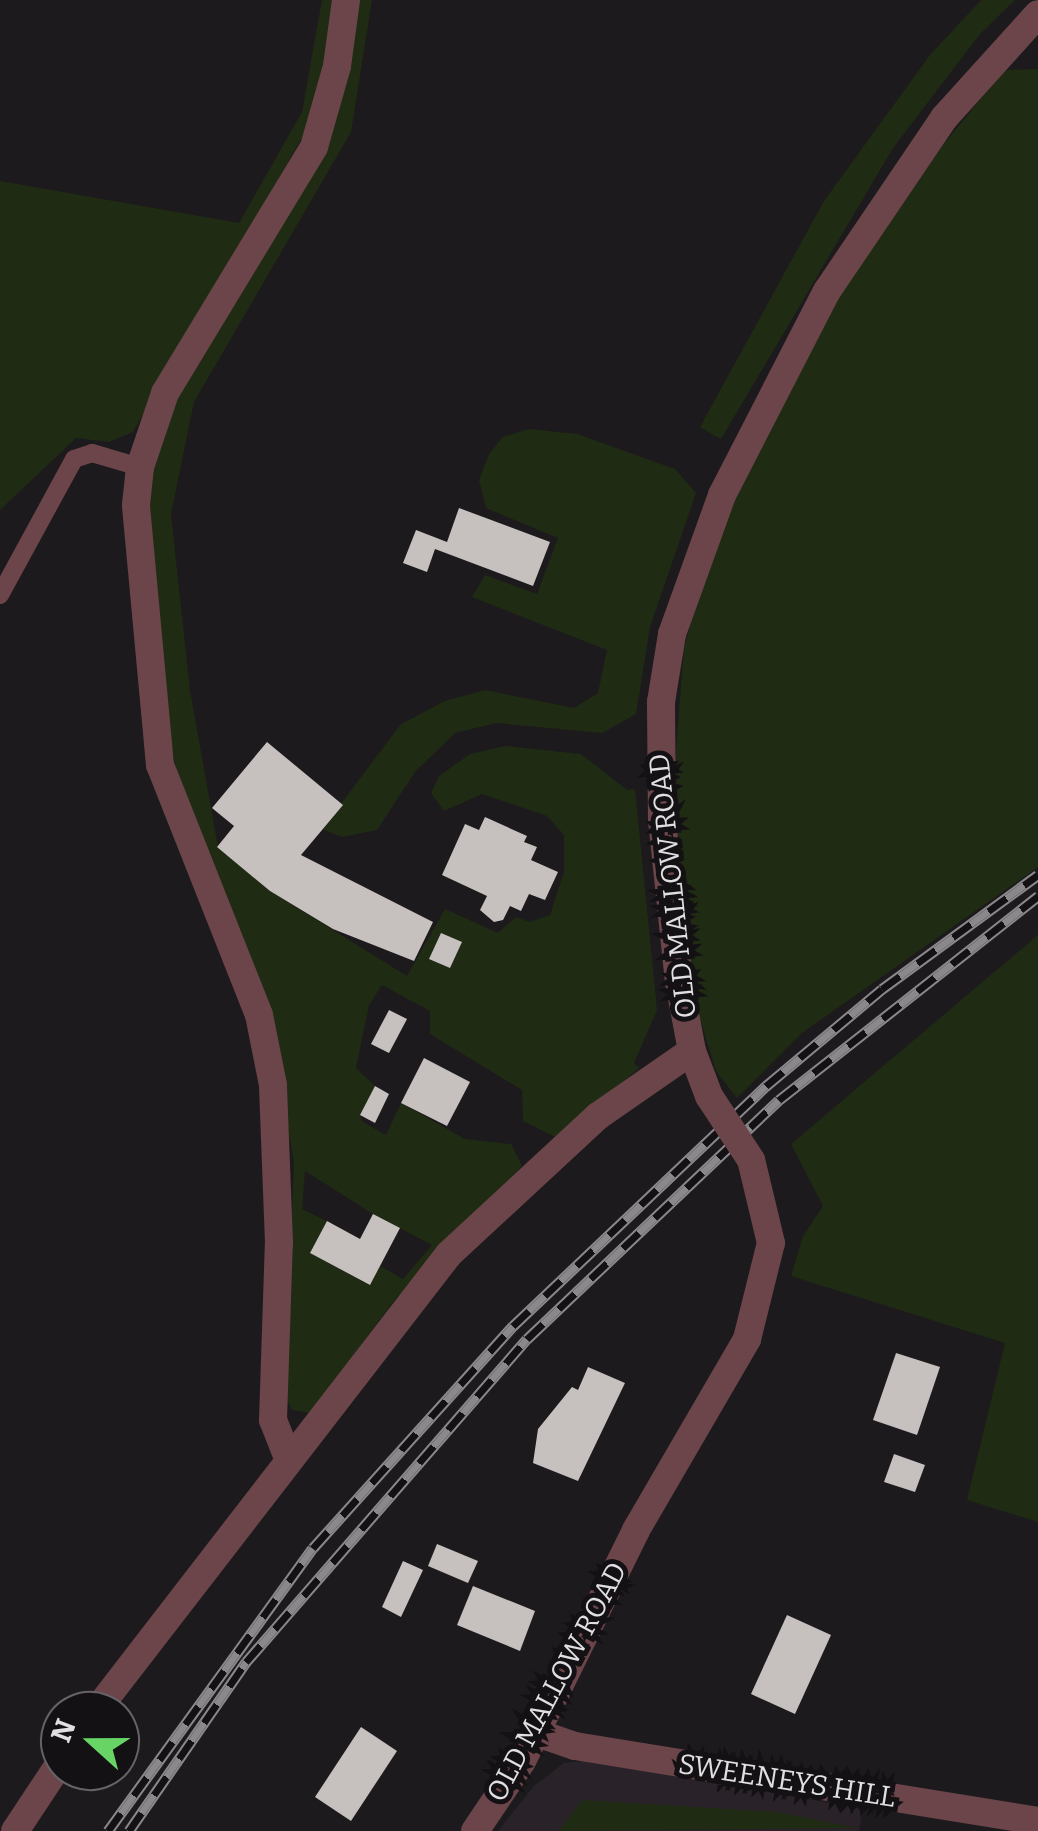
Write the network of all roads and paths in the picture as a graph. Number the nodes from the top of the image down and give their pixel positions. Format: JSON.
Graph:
{"nodes":[{"id":1,"x":346,"y":0,"type":"edge"},
{"id":2,"x":1038,"y":14,"type":"edge"},
{"id":3,"x":140,"y":467,"type":"junction"},
{"id":4,"x":0,"y":595,"type":"edge"},
{"id":5,"x":692,"y":1051,"type":"junction"},
{"id":6,"x":288,"y":1458,"type":"junction"},
{"id":7,"x":111,"y":1691,"type":"edge"},
{"id":8,"x":537,"y":1733,"type":"junction"},
{"id":9,"x":41,"y":1791,"type":"edge"},
{"id":10,"x":1038,"y":1821,"type":"edge"},
{"id":11,"x":14,"y":1831,"type":"edge"},
{"id":12,"x":475,"y":1831,"type":"edge"}],
"edges":[{"from":1,"to":3,"type":"street"},
{"from":2,"to":5,"type":"street","name":"OLD MALLOW ROAD"},
{"from":3,"to":4,"type":"lane"},
{"from":3,"to":6,"type":"street"},
{"from":5,"to":6,"type":"street"},
{"from":5,"to":8,"type":"street","name":"OLD MALLOW ROAD","bridge":true},
{"from":6,"to":7,"type":"street"},
{"from":8,"to":10,"type":"street","name":"SWEENEYS HILL"},
{"from":8,"to":12,"type":"street","name":"OLD MALLOW ROAD"},
{"from":9,"to":11,"type":"street"}]}
